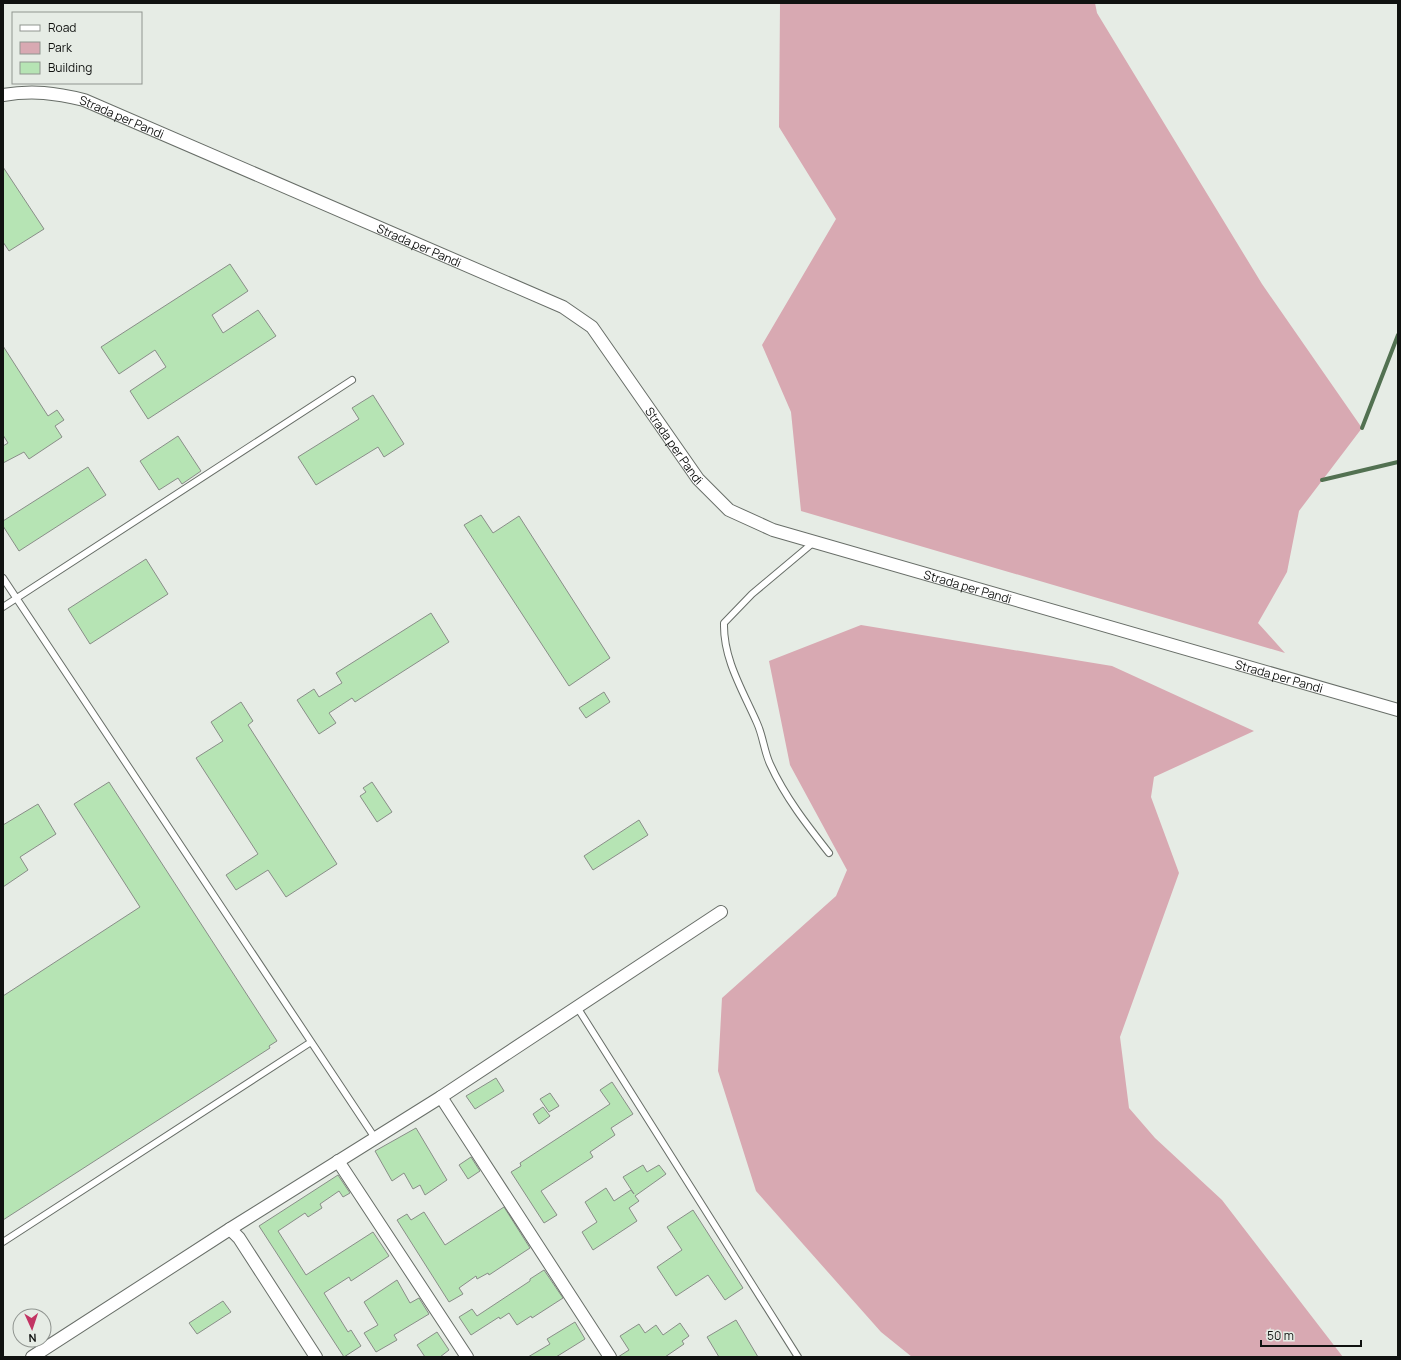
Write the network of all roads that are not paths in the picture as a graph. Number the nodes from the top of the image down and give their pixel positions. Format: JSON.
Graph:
{"nodes":[{"id":1,"x":3,"y":95,"type":"edge"},
{"id":2,"x":352,"y":380,"type":"dead end"},
{"id":3,"x":814,"y":542,"type":"junction"},
{"id":4,"x":3,"y":578,"type":"edge"},
{"id":5,"x":16,"y":598,"type":"junction"},
{"id":6,"x":3,"y":607,"type":"edge"},
{"id":7,"x":1398,"y":710,"type":"edge"},
{"id":8,"x":829,"y":853,"type":"dead end"},
{"id":9,"x":721,"y":912,"type":"dead end"},
{"id":10,"x":576,"y":1007,"type":"junction"},
{"id":11,"x":311,"y":1042,"type":"junction"},
{"id":12,"x":441,"y":1097,"type":"junction"},
{"id":13,"x":375,"y":1138,"type":"junction"},
{"id":14,"x":338,"y":1161,"type":"junction"},
{"id":15,"x":230,"y":1229,"type":"junction"},
{"id":16,"x":3,"y":1242,"type":"edge"},
{"id":17,"x":32,"y":1357,"type":"edge"},
{"id":18,"x":316,"y":1357,"type":"edge"},
{"id":19,"x":467,"y":1357,"type":"edge"},
{"id":20,"x":610,"y":1357,"type":"edge"},
{"id":21,"x":798,"y":1357,"type":"edge"}],
"edges":[{"from":1,"to":3,"type":"street","name":"Strada per Pandi"},
{"from":2,"to":5,"type":"lane"},
{"from":3,"to":7,"type":"street","name":"Strada per Pandi"},
{"from":3,"to":8,"type":"lane"},
{"from":4,"to":5,"type":"lane"},
{"from":5,"to":6,"type":"lane"},
{"from":5,"to":11,"type":"lane"},
{"from":9,"to":10,"type":"street"},
{"from":10,"to":12,"type":"street"},
{"from":10,"to":21,"type":"lane"},
{"from":11,"to":13,"type":"lane"},
{"from":11,"to":16,"type":"lane"},
{"from":12,"to":13,"type":"street"},
{"from":12,"to":20,"type":"street"},
{"from":13,"to":14,"type":"street"},
{"from":14,"to":15,"type":"street"},
{"from":14,"to":19,"type":"street"},
{"from":15,"to":17,"type":"street"},
{"from":15,"to":18,"type":"street"}]}
